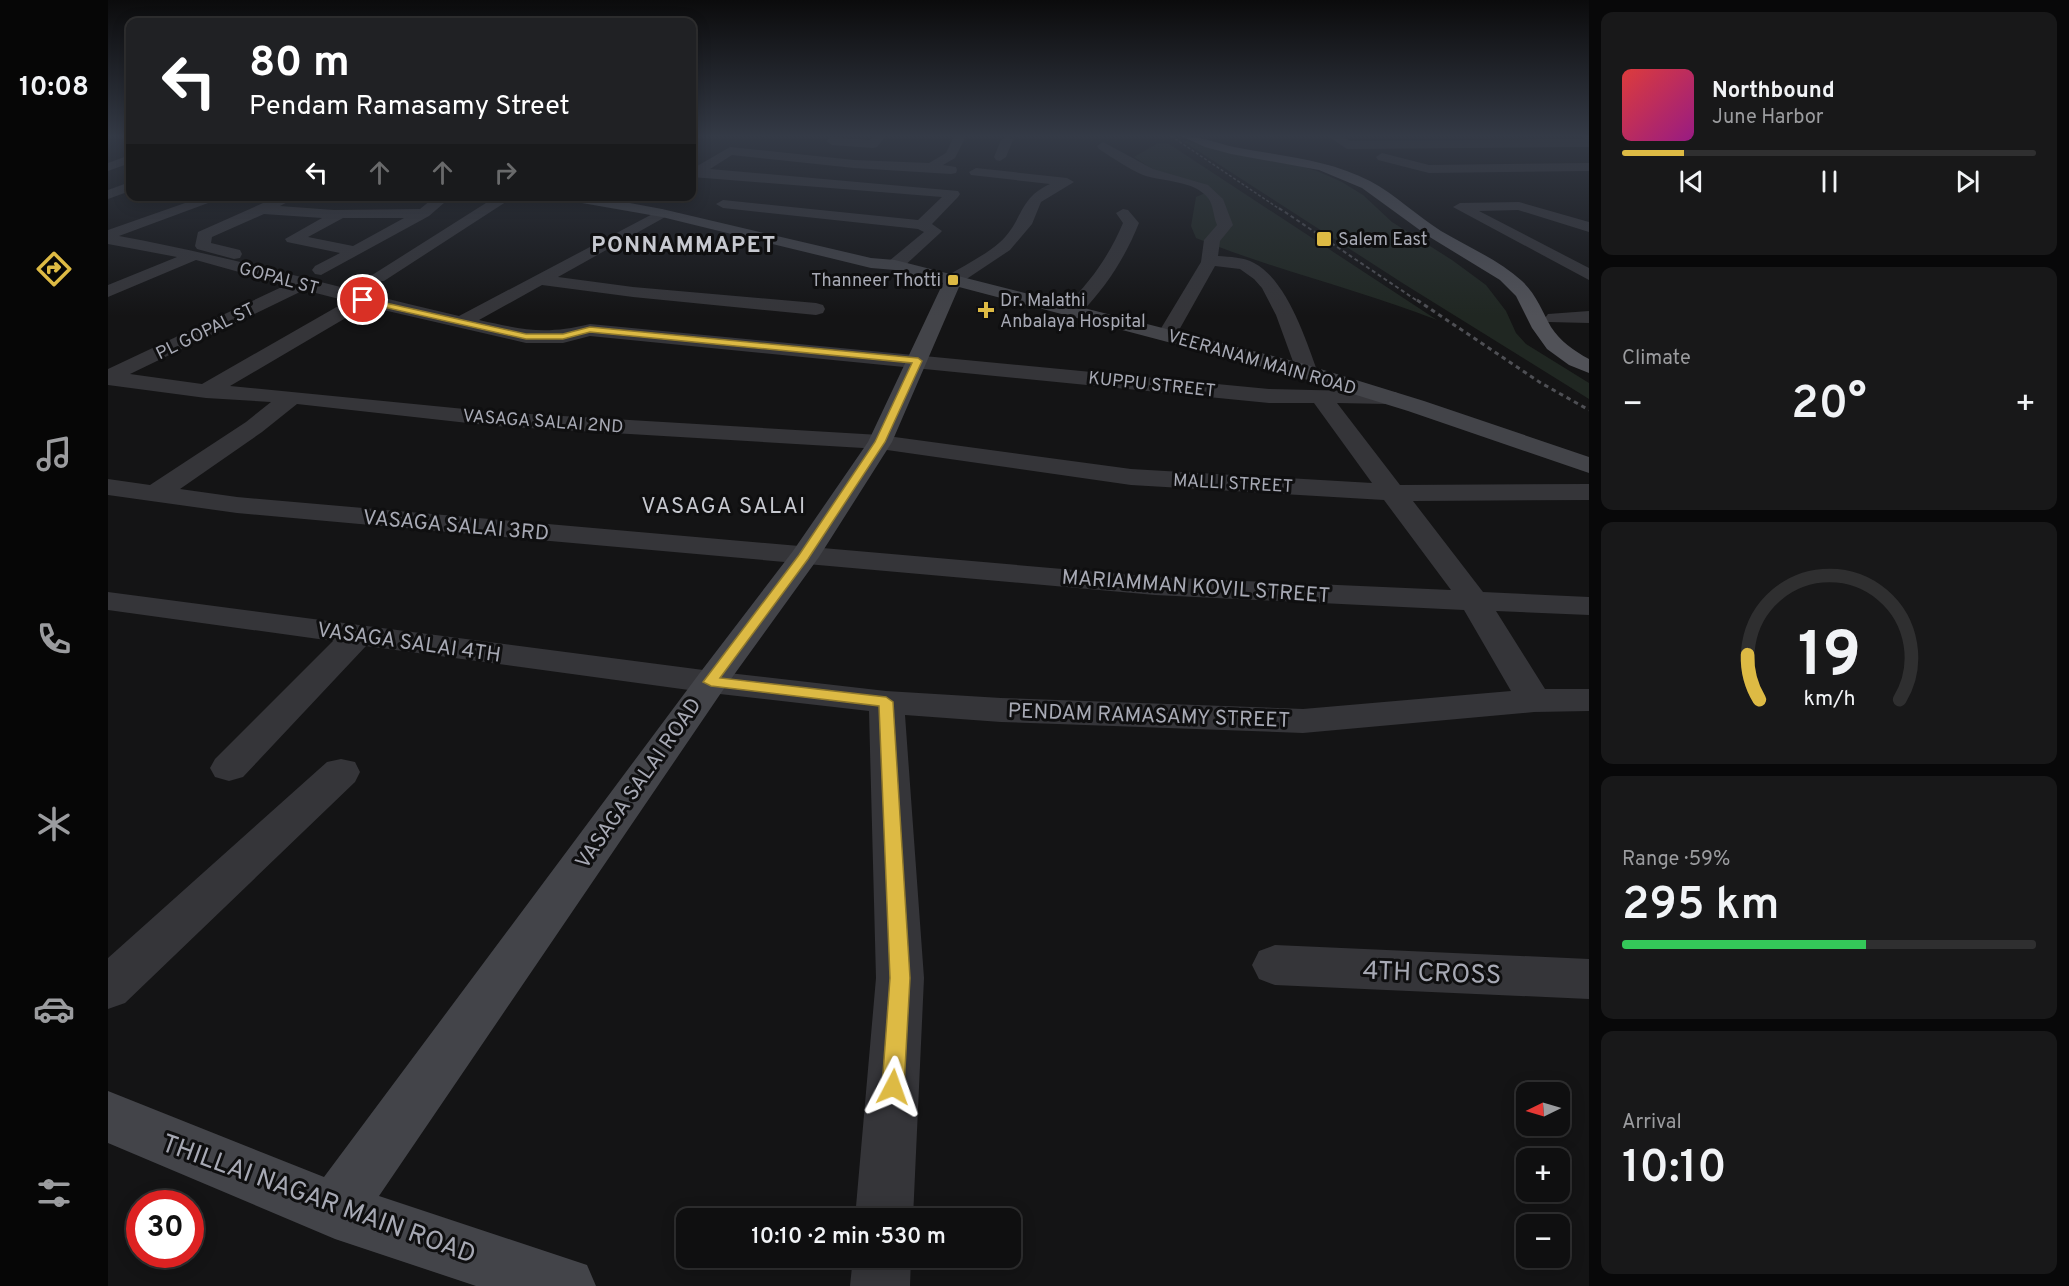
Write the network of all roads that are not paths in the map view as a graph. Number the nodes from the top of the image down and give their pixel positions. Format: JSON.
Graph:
{"nodes":[{"id":1,"x":951,"y":196,"type":"edge"},
{"id":2,"x":1039,"y":196,"type":"edge"},
{"id":3,"x":1212,"y":196,"type":"edge"},
{"id":4,"x":1382,"y":196,"type":"edge"},
{"id":5,"x":1397,"y":196,"type":"edge"},
{"id":6,"x":1536,"y":196,"type":"edge"},
{"id":7,"x":206,"y":201,"type":"edge"},
{"id":8,"x":282,"y":201,"type":"edge"},
{"id":9,"x":439,"y":201,"type":"edge"},
{"id":10,"x":500,"y":201,"type":"edge"},
{"id":11,"x":597,"y":201,"type":"edge"},
{"id":12,"x":1559,"y":202,"type":"dead end"},
{"id":13,"x":723,"y":204,"type":"dead end"},
{"id":14,"x":263,"y":210,"type":"junction"},
{"id":15,"x":424,"y":213,"type":"junction"},
{"id":16,"x":662,"y":213,"type":"junction"},
{"id":17,"x":1123,"y":213,"type":"dead end"},
{"id":18,"x":340,"y":214,"type":"junction"},
{"id":19,"x":922,"y":225,"type":"junction"},
{"id":20,"x":1589,"y":227,"type":"edge"},
{"id":21,"x":108,"y":235,"type":"edge"},
{"id":22,"x":108,"y":239,"type":"edge"},
{"id":23,"x":356,"y":251,"type":"junction"},
{"id":24,"x":195,"y":255,"type":"junction"},
{"id":25,"x":1209,"y":260,"type":"junction"},
{"id":26,"x":895,"y":265,"type":"junction"},
{"id":27,"x":321,"y":270,"type":"dead end"},
{"id":28,"x":1589,"y":275,"type":"edge"},
{"id":29,"x":298,"y":277,"type":"junction"},
{"id":30,"x":378,"y":277,"type":"dead end"},
{"id":31,"x":542,"y":280,"type":"junction"},
{"id":32,"x":953,"y":280,"type":"junction"},
{"id":33,"x":1540,"y":291,"type":"dead end"},
{"id":34,"x":108,"y":292,"type":"edge"},
{"id":35,"x":363,"y":300,"type":"junction"},
{"id":36,"x":816,"y":309,"type":"dead end"},
{"id":37,"x":1073,"y":310,"type":"junction"},
{"id":38,"x":1553,"y":311,"type":"joint"},
{"id":39,"x":1589,"y":317,"type":"edge"},
{"id":40,"x":462,"y":322,"type":"junction"},
{"id":41,"x":590,"y":330,"type":"joint"},
{"id":42,"x":1167,"y":335,"type":"junction"},
{"id":43,"x":1589,"y":358,"type":"edge"},
{"id":44,"x":918,"y":361,"type":"junction"},
{"id":45,"x":1589,"y":367,"type":"edge"},
{"id":46,"x":1307,"y":373,"type":"junction"},
{"id":47,"x":108,"y":378,"type":"edge"},
{"id":48,"x":206,"y":391,"type":"junction"},
{"id":49,"x":1320,"y":396,"type":"junction"},
{"id":50,"x":292,"y":397,"type":"junction"},
{"id":51,"x":1388,"y":398,"type":"junction"},
{"id":52,"x":880,"y":442,"type":"junction"},
{"id":53,"x":1589,"y":465,"type":"edge"},
{"id":54,"x":108,"y":487,"type":"edge"},
{"id":55,"x":1393,"y":492,"type":"junction"},
{"id":56,"x":1589,"y":492,"type":"edge"},
{"id":57,"x":156,"y":493,"type":"junction"},
{"id":58,"x":804,"y":557,"type":"junction"},
{"id":59,"x":108,"y":601,"type":"edge"},
{"id":60,"x":1475,"y":602,"type":"junction"},
{"id":61,"x":1589,"y":606,"type":"edge"},
{"id":62,"x":357,"y":636,"type":"junction"},
{"id":63,"x":711,"y":682,"type":"junction"},
{"id":64,"x":1534,"y":700,"type":"junction"},
{"id":65,"x":1589,"y":700,"type":"edge"},
{"id":66,"x":886,"y":702,"type":"junction"},
{"id":67,"x":229,"y":768,"type":"dead end"},
{"id":68,"x":340,"y":772,"type":"dead end"},
{"id":69,"x":1275,"y":965,"type":"dead end"},
{"id":70,"x":1589,"y":979,"type":"edge"},
{"id":71,"x":108,"y":988,"type":"edge"},
{"id":72,"x":108,"y":1117,"type":"edge"},
{"id":73,"x":885,"y":1208,"type":"edge"},
{"id":74,"x":335,"y":1210,"type":"junction"},
{"id":75,"x":881,"y":1268,"type":"edge"},
{"id":76,"x":566,"y":1286,"type":"edge"},
{"id":77,"x":880,"y":1286,"type":"edge"}],
"edges":[{"from":1,"to":19,"type":"street"},
{"from":2,"to":32,"type":"street"},
{"from":3,"to":25,"type":"street"},
{"from":4,"to":45,"type":"main road"},
{"from":5,"to":33,"type":"main road"},
{"from":6,"to":12,"type":"street"},
{"from":7,"to":21,"type":"street"},
{"from":8,"to":14,"type":"street"},
{"from":9,"to":15,"type":"street"},
{"from":10,"to":30,"type":"street"},
{"from":11,"to":16,"type":"main road","name":"VEERANAM MAIN ROAD"},
{"from":13,"to":19,"type":"street"},
{"from":14,"to":18,"type":"street"},
{"from":14,"to":29,"type":"street"},
{"from":15,"to":18,"type":"street"},
{"from":15,"to":23,"type":"street"},
{"from":16,"to":26,"type":"main road","name":"VEERANAM MAIN ROAD"},
{"from":16,"to":31,"type":"street"},
{"from":17,"to":37,"type":"street"},
{"from":18,"to":23,"type":"street"},
{"from":19,"to":26,"type":"street"},
{"from":20,"to":28,"type":"street"},
{"from":22,"to":24,"type":"street","name":"GOPAL ST"},
{"from":23,"to":27,"type":"street"},
{"from":24,"to":29,"type":"street","name":"GOPAL ST"},
{"from":24,"to":34,"type":"street"},
{"from":25,"to":42,"type":"street"},
{"from":25,"to":46,"type":"street"},
{"from":26,"to":32,"type":"main road","name":"VEERANAM MAIN ROAD"},
{"from":29,"to":35,"type":"street","name":"GOPAL ST"},
{"from":29,"to":47,"type":"street","name":"PL GOPAL ST"},
{"from":31,"to":36,"type":"street"},
{"from":31,"to":40,"type":"street"},
{"from":32,"to":37,"type":"main road","name":"VEERANAM MAIN ROAD"},
{"from":32,"to":44,"type":"main road","name":"VASAGA SALAI ROAD"},
{"from":35,"to":40,"type":"street","name":"GOPAL ST"},
{"from":35,"to":48,"type":"street"},
{"from":37,"to":42,"type":"main road","name":"VEERANAM MAIN ROAD"},
{"from":38,"to":39,"type":"street"},
{"from":38,"to":43,"type":"main road"},
{"from":40,"to":41,"type":"street","name":"GOPAL ST"},
{"from":41,"to":44,"type":"street","name":"KUPPU STREET"},
{"from":42,"to":46,"type":"main road","name":"VEERANAM MAIN ROAD"},
{"from":44,"to":49,"type":"street","name":"KUPPU STREET"},
{"from":44,"to":52,"type":"main road","name":"VASAGA SALAI ROAD"},
{"from":46,"to":51,"type":"main road","name":"VEERANAM MAIN ROAD"},
{"from":47,"to":48,"type":"street","name":"VASAGA SALAI 2ND"},
{"from":48,"to":50,"type":"street","name":"VASAGA SALAI 2ND"},
{"from":49,"to":51,"type":"street","name":"KUPPU STREET"},
{"from":49,"to":55,"type":"street"},
{"from":50,"to":52,"type":"street","name":"VASAGA SALAI 2ND"},
{"from":50,"to":57,"type":"street"},
{"from":51,"to":53,"type":"main road","name":"VEERANAM MAIN ROAD"},
{"from":52,"to":55,"type":"street","name":"MALLI STREET"},
{"from":52,"to":58,"type":"main road","name":"VASAGA SALAI ROAD"},
{"from":54,"to":57,"type":"street","name":"VASAGA SALAI 3RD"},
{"from":55,"to":56,"type":"street","name":"MALLI STREET"},
{"from":55,"to":60,"type":"street"},
{"from":57,"to":58,"type":"street","name":"VASAGA SALAI 3RD"},
{"from":58,"to":60,"type":"street","name":"MARIAMMAN KOVIL STREET"},
{"from":58,"to":63,"type":"main road","name":"VASAGA SALAI ROAD"},
{"from":59,"to":62,"type":"street","name":"VASAGA SALAI 4TH"},
{"from":60,"to":61,"type":"street","name":"MARIAMMAN KOVIL STREET"},
{"from":60,"to":64,"type":"street"},
{"from":62,"to":63,"type":"street","name":"VASAGA SALAI 4TH"},
{"from":62,"to":67,"type":"street"},
{"from":63,"to":66,"type":"street","name":"PENDAM RAMASAMY STREET"},
{"from":63,"to":74,"type":"main road","name":"VASAGA SALAI ROAD"},
{"from":64,"to":65,"type":"street","name":"PENDAM RAMASAMY STREET"},
{"from":64,"to":66,"type":"street","name":"PENDAM RAMASAMY STREET"},
{"from":66,"to":73,"type":"street"},
{"from":68,"to":71,"type":"street"},
{"from":69,"to":70,"type":"street","name":"4TH CROSS"},
{"from":72,"to":74,"type":"main road","name":"THILLAI NAGAR MAIN ROAD"},
{"from":74,"to":76,"type":"main road","name":"THILLAI NAGAR MAIN ROAD"},
{"from":75,"to":77,"type":"street"}]}
